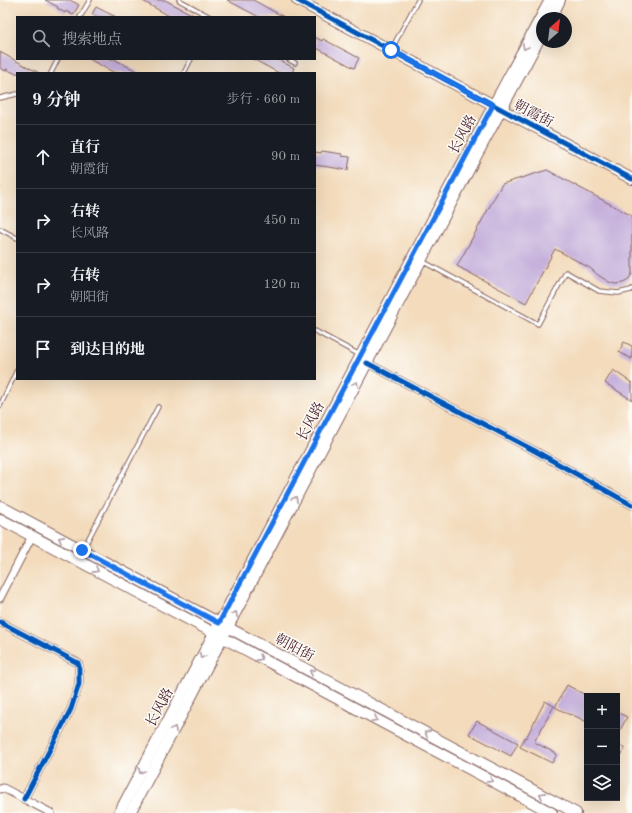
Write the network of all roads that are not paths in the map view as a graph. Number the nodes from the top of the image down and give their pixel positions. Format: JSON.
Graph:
{"nodes":[{"id":1,"x":90,"y":0,"type":"edge"},
{"id":2,"x":179,"y":0,"type":"edge"},
{"id":3,"x":297,"y":0,"type":"edge"},
{"id":4,"x":418,"y":0,"type":"edge"},
{"id":5,"x":550,"y":0,"type":"edge"},
{"id":6,"x":560,"y":0,"type":"edge"},
{"id":7,"x":554,"y":12,"type":"edge"},
{"id":8,"x":81,"y":16,"type":"edge"},
{"id":9,"x":208,"y":16,"type":"edge"},
{"id":10,"x":536,"y":44,"type":"edge"},
{"id":11,"x":391,"y":50,"type":"junction"},
{"id":12,"x":58,"y":60,"type":"edge"},
{"id":13,"x":190,"y":60,"type":"edge"},
{"id":14,"x":290,"y":60,"type":"edge"},
{"id":15,"x":295,"y":63,"type":"dead end"},
{"id":16,"x":52,"y":72,"type":"edge"},
{"id":17,"x":184,"y":72,"type":"edge"},
{"id":18,"x":16,"y":94,"type":"edge"},
{"id":19,"x":0,"y":98,"type":"edge"},
{"id":20,"x":498,"y":107,"type":"junction"},
{"id":21,"x":632,"y":179,"type":"edge"},
{"id":22,"x":0,"y":229,"type":"edge"},
{"id":23,"x":16,"y":237,"type":"edge"},
{"id":24,"x":421,"y":261,"type":"junction"},
{"id":25,"x":632,"y":289,"type":"edge"},
{"id":26,"x":316,"y":332,"type":"edge"},
{"id":27,"x":364,"y":359,"type":"junction"},
{"id":28,"x":16,"y":372,"type":"edge"},
{"id":29,"x":0,"y":406,"type":"edge"},
{"id":30,"x":158,"y":407,"type":"dead end"},
{"id":31,"x":632,"y":505,"type":"edge"},
{"id":32,"x":0,"y":506,"type":"edge"},
{"id":33,"x":0,"y":519,"type":"edge"},
{"id":34,"x":32,"y":536,"type":"junction"},
{"id":35,"x":82,"y":550,"type":"junction"},
{"id":36,"x":0,"y":598,"type":"edge"},
{"id":37,"x":0,"y":622,"type":"edge"},
{"id":38,"x":224,"y":625,"type":"junction"},
{"id":39,"x":218,"y":635,"type":"junction"},
{"id":40,"x":0,"y":789,"type":"edge"},
{"id":41,"x":24,"y":799,"type":"junction"},
{"id":42,"x":547,"y":812,"type":"edge"},
{"id":43,"x":51,"y":813,"type":"edge"},
{"id":44,"x":119,"y":813,"type":"edge"},
{"id":45,"x":130,"y":813,"type":"edge"},
{"id":46,"x":576,"y":813,"type":"edge"}],
"edges":[{"from":1,"to":8,"type":"lane"},
{"from":2,"to":9,"type":"lane"},
{"from":3,"to":11,"type":"main road","name":"朝霞街"},
{"from":4,"to":11,"type":"lane"},
{"from":5,"to":20,"type":"main road","name":"长风路","one_way":true},
{"from":6,"to":7,"type":"main road"},
{"from":10,"to":20,"type":"main road","name":"长风路"},
{"from":11,"to":20,"type":"main road","name":"朝霞街"},
{"from":12,"to":16,"type":"lane"},
{"from":13,"to":17,"type":"lane"},
{"from":14,"to":15,"type":"lane"},
{"from":18,"to":19,"type":"lane"},
{"from":20,"to":21,"type":"main road","name":"朝霞街"},
{"from":20,"to":24,"type":"main road","name":"长风路"},
{"from":20,"to":27,"type":"main road","name":"长风路"},
{"from":22,"to":23,"type":"lane"},
{"from":24,"to":25,"type":"lane"},
{"from":24,"to":27,"type":"main road","name":"长风路"},
{"from":26,"to":27,"type":"lane"},
{"from":27,"to":31,"type":"street"},
{"from":27,"to":38,"type":"main road","name":"长风路"},
{"from":28,"to":29,"type":"lane"},
{"from":30,"to":35,"type":"lane"},
{"from":35,"to":32,"type":"main road","name":"朝阳街","one_way":true},
{"from":33,"to":34,"type":"main road","name":"朝阳街"},
{"from":34,"to":36,"type":"street"},
{"from":34,"to":39,"type":"main road","name":"朝阳街","one_way":true},
{"from":35,"to":38,"type":"main road","name":"朝阳街"},
{"from":37,"to":41,"type":"street"},
{"from":38,"to":39,"type":"main road","name":"长风路"},
{"from":46,"to":38,"type":"main road","name":"朝阳街","one_way":true},
{"from":39,"to":42,"type":"main road","name":"朝阳街","one_way":true},
{"from":39,"to":44,"type":"main road","name":"长风路","one_way":true},
{"from":45,"to":39,"type":"main road","name":"长风路","one_way":true},
{"from":40,"to":41,"type":"street"},
{"from":41,"to":43,"type":"street"}]}
